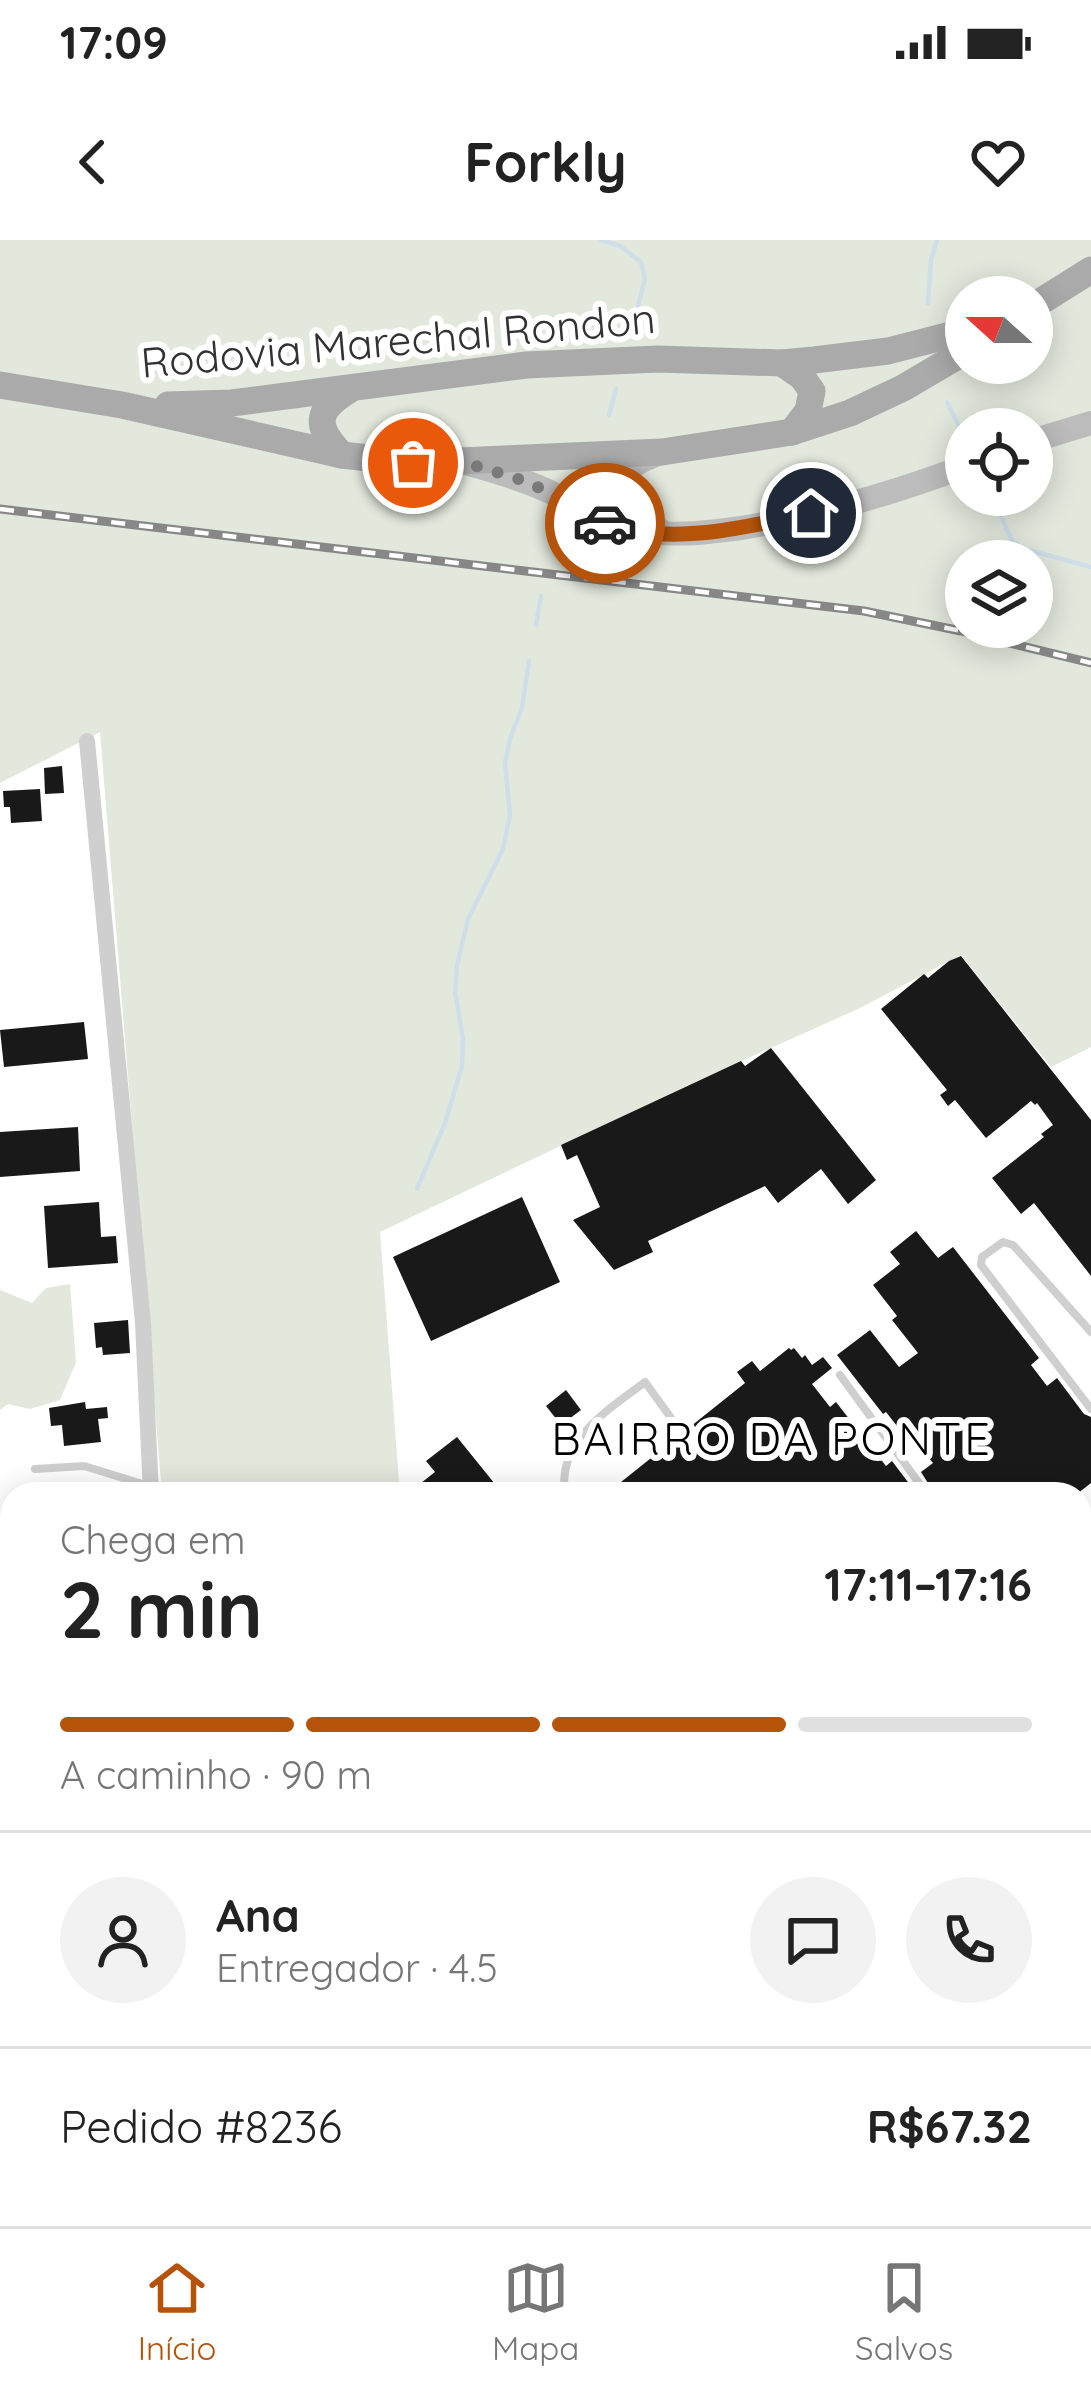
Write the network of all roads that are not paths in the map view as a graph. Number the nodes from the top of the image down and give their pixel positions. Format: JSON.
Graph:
{"nodes":[{"id":1,"x":1091,"y":270,"type":"edge"},
{"id":2,"x":1053,"y":293,"type":"edge"},
{"id":3,"x":945,"y":336,"type":"edge"},
{"id":4,"x":782,"y":363,"type":"junction"},
{"id":5,"x":945,"y":363,"type":"edge"},
{"id":6,"x":0,"y":385,"type":"edge"},
{"id":7,"x":354,"y":387,"type":"junction"},
{"id":8,"x":122,"y":405,"type":"junction"},
{"id":9,"x":1091,"y":423,"type":"edge"},
{"id":10,"x":792,"y":432,"type":"junction"},
{"id":11,"x":1053,"y":435,"type":"edge"},
{"id":12,"x":662,"y":452,"type":"junction"},
{"id":13,"x":342,"y":455,"type":"junction"},
{"id":14,"x":460,"y":461,"type":"junction"},
{"id":15,"x":945,"y":473,"type":"edge"},
{"id":16,"x":668,"y":533,"type":"junction"},
{"id":17,"x":87,"y":741,"type":"dead end"},
{"id":18,"x":1091,"y":1332,"type":"edge"},
{"id":19,"x":840,"y":1375,"type":"dead end"},
{"id":20,"x":1091,"y":1409,"type":"edge"},
{"id":21,"x":674,"y":1422,"type":"dead end"},
{"id":22,"x":35,"y":1469,"type":"dead end"},
{"id":23,"x":129,"y":1482,"type":"edge"},
{"id":24,"x":151,"y":1482,"type":"edge"},
{"id":25,"x":565,"y":1482,"type":"edge"},
{"id":26,"x":918,"y":1482,"type":"edge"}],
"edges":[{"from":1,"to":2,"type":"main road"},
{"from":3,"to":4,"type":"main road","name":"Rodovia Marechal Rondon"},
{"from":4,"to":7,"type":"main road","name":"Rodovia Marechal Rondon"},
{"from":4,"to":10,"type":"main road"},
{"from":5,"to":10,"type":"main road","name":"Rodovia Marechal Rondon"},
{"from":6,"to":8,"type":"main road","name":"Rodovia Marechal Rondon"},
{"from":7,"to":8,"type":"main road","name":"Rodovia Marechal Rondon"},
{"from":7,"to":13,"type":"main road"},
{"from":8,"to":13,"type":"main road","name":"Rodovia Marechal Rondon"},
{"from":9,"to":11,"type":"main road"},
{"from":10,"to":12,"type":"main road","name":"Rodovia Marechal Rondon"},
{"from":12,"to":14,"type":"main road","name":"Rodovia Marechal Rondon"},
{"from":12,"to":16,"type":"main road"},
{"from":13,"to":14,"type":"main road","name":"Rodovia Marechal Rondon"},
{"from":14,"to":16,"type":"main road"},
{"from":15,"to":16,"type":"main road"},
{"from":17,"to":24,"type":"street"},
{"from":18,"to":20,"type":"lane"},
{"from":19,"to":26,"type":"lane"},
{"from":21,"to":25,"type":"lane"},
{"from":22,"to":23,"type":"lane"}]}
